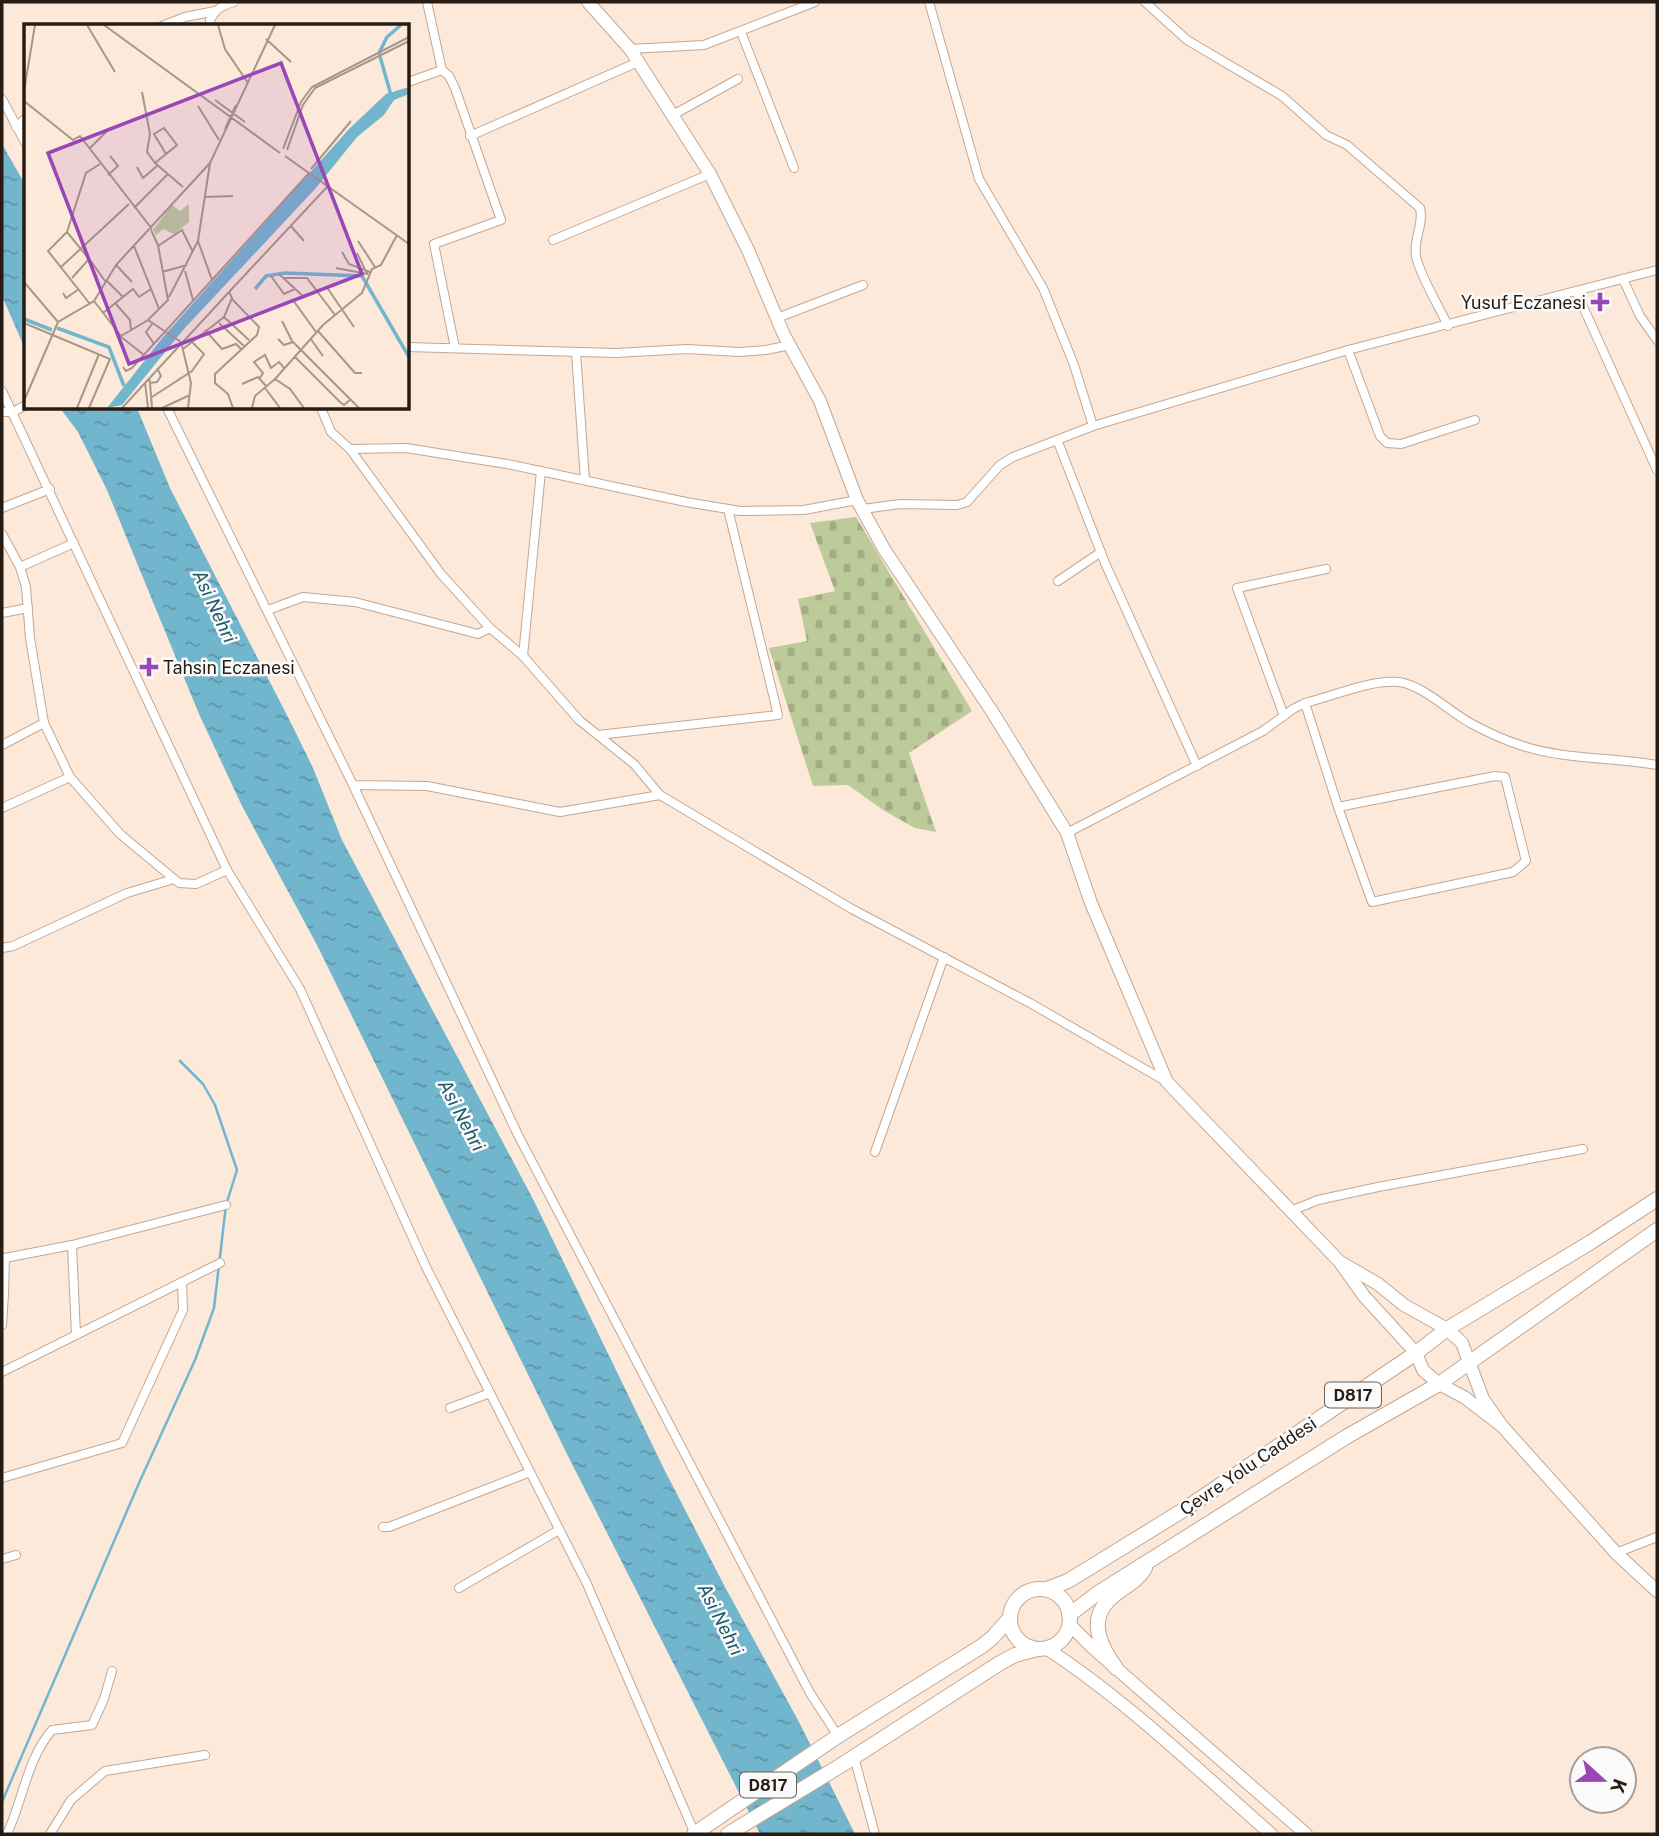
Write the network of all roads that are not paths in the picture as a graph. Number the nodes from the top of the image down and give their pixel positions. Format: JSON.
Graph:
{"nodes":[{"id":1,"x":234,"y":2,"type":"edge"},
{"id":2,"x":427,"y":2,"type":"edge"},
{"id":3,"x":593,"y":2,"type":"edge"},
{"id":4,"x":815,"y":2,"type":"edge"},
{"id":5,"x":929,"y":2,"type":"edge"},
{"id":6,"x":1145,"y":2,"type":"edge"},
{"id":7,"x":215,"y":11,"type":"junction"},
{"id":8,"x":167,"y":24,"type":"edge"},
{"id":9,"x":210,"y":24,"type":"edge"},
{"id":10,"x":741,"y":32,"type":"junction"},
{"id":11,"x":630,"y":49,"type":"junction"},
{"id":12,"x":638,"y":61,"type":"junction"},
{"id":13,"x":442,"y":70,"type":"junction"},
{"id":14,"x":738,"y":79,"type":"dead end"},
{"id":15,"x":410,"y":81,"type":"edge"},
{"id":16,"x":2,"y":99,"type":"edge"},
{"id":17,"x":671,"y":116,"type":"junction"},
{"id":18,"x":24,"y":120,"type":"edge"},
{"id":19,"x":16,"y":127,"type":"junction"},
{"id":20,"x":470,"y":136,"type":"junction"},
{"id":21,"x":24,"y":141,"type":"edge"},
{"id":22,"x":794,"y":168,"type":"dead end"},
{"id":23,"x":710,"y":174,"type":"junction"},
{"id":24,"x":553,"y":240,"type":"dead end"},
{"id":25,"x":1657,"y":270,"type":"edge"},
{"id":26,"x":1623,"y":279,"type":"junction"},
{"id":27,"x":863,"y":285,"type":"dead end"},
{"id":28,"x":1576,"y":291,"type":"junction"},
{"id":29,"x":777,"y":318,"type":"junction"},
{"id":30,"x":1448,"y":326,"type":"junction"},
{"id":31,"x":1657,"y":340,"type":"edge"},
{"id":32,"x":790,"y":345,"type":"junction"},
{"id":33,"x":410,"y":347,"type":"edge"},
{"id":34,"x":456,"y":348,"type":"junction"},
{"id":35,"x":1348,"y":350,"type":"junction"},
{"id":36,"x":576,"y":353,"type":"junction"},
{"id":37,"x":2,"y":391,"type":"edge"},
{"id":38,"x":24,"y":406,"type":"edge"},
{"id":39,"x":168,"y":410,"type":"edge"},
{"id":40,"x":322,"y":410,"type":"edge"},
{"id":41,"x":2,"y":412,"type":"edge"},
{"id":42,"x":13,"y":412,"type":"junction"},
{"id":43,"x":1475,"y":420,"type":"dead end"},
{"id":44,"x":1093,"y":426,"type":"junction"},
{"id":45,"x":1058,"y":442,"type":"junction"},
{"id":46,"x":349,"y":449,"type":"junction"},
{"id":47,"x":1657,"y":470,"type":"edge"},
{"id":48,"x":541,"y":471,"type":"junction"},
{"id":49,"x":584,"y":480,"type":"junction"},
{"id":50,"x":50,"y":489,"type":"junction"},
{"id":51,"x":860,"y":505,"type":"junction"},
{"id":52,"x":2,"y":508,"type":"edge"},
{"id":53,"x":728,"y":509,"type":"junction"},
{"id":54,"x":2,"y":534,"type":"edge"},
{"id":55,"x":74,"y":543,"type":"junction"},
{"id":56,"x":1101,"y":552,"type":"junction"},
{"id":57,"x":20,"y":568,"type":"junction"},
{"id":58,"x":1326,"y":569,"type":"dead end"},
{"id":59,"x":1058,"y":581,"type":"dead end"},
{"id":60,"x":28,"y":608,"type":"junction"},
{"id":61,"x":268,"y":610,"type":"junction"},
{"id":62,"x":2,"y":613,"type":"edge"},
{"id":63,"x":490,"y":628,"type":"junction"},
{"id":64,"x":523,"y":656,"type":"junction"},
{"id":65,"x":1305,"y":703,"type":"junction"},
{"id":66,"x":1284,"y":716,"type":"junction"},
{"id":67,"x":44,"y":723,"type":"junction"},
{"id":68,"x":598,"y":735,"type":"junction"},
{"id":69,"x":2,"y":744,"type":"edge"},
{"id":70,"x":1657,"y":765,"type":"edge"},
{"id":71,"x":1197,"y":766,"type":"junction"},
{"id":72,"x":70,"y":777,"type":"junction"},
{"id":73,"x":353,"y":785,"type":"junction"},
{"id":74,"x":660,"y":795,"type":"junction"},
{"id":75,"x":1338,"y":807,"type":"junction"},
{"id":76,"x":2,"y":808,"type":"edge"},
{"id":77,"x":1067,"y":834,"type":"junction"},
{"id":78,"x":227,"y":870,"type":"junction"},
{"id":79,"x":174,"y":879,"type":"junction"},
{"id":80,"x":2,"y":948,"type":"edge"},
{"id":81,"x":944,"y":957,"type":"junction"},
{"id":82,"x":1167,"y":1082,"type":"junction"},
{"id":83,"x":1583,"y":1149,"type":"dead end"},
{"id":84,"x":875,"y":1152,"type":"dead end"},
{"id":85,"x":1657,"y":1199,"type":"edge"},
{"id":86,"x":226,"y":1205,"type":"dead end"},
{"id":87,"x":1291,"y":1211,"type":"junction"},
{"id":88,"x":1657,"y":1230,"type":"edge"},
{"id":89,"x":72,"y":1245,"type":"junction"},
{"id":90,"x":1339,"y":1261,"type":"junction"},
{"id":91,"x":220,"y":1263,"type":"dead end"},
{"id":92,"x":182,"y":1282,"type":"junction"},
{"id":93,"x":3,"y":1295,"type":"edge"},
{"id":94,"x":2,"y":1325,"type":"edge"},
{"id":95,"x":1447,"y":1329,"type":"junction"},
{"id":96,"x":76,"y":1335,"type":"junction"},
{"id":97,"x":1416,"y":1353,"type":"junction"},
{"id":98,"x":1470,"y":1364,"type":"junction"},
{"id":99,"x":2,"y":1371,"type":"edge"},
{"id":100,"x":1439,"y":1384,"type":"junction"},
{"id":101,"x":490,"y":1393,"type":"junction"},
{"id":102,"x":450,"y":1408,"type":"dead end"},
{"id":103,"x":1502,"y":1426,"type":"junction"},
{"id":104,"x":530,"y":1472,"type":"junction"},
{"id":105,"x":2,"y":1478,"type":"edge"},
{"id":106,"x":383,"y":1527,"type":"dead end"},
{"id":107,"x":559,"y":1530,"type":"junction"},
{"id":108,"x":1657,"y":1537,"type":"edge"},
{"id":109,"x":1616,"y":1553,"type":"junction"},
{"id":110,"x":16,"y":1555,"type":"dead end"},
{"id":111,"x":2,"y":1559,"type":"edge"},
{"id":112,"x":1149,"y":1561,"type":"junction"},
{"id":113,"x":459,"y":1588,"type":"dead end"},
{"id":114,"x":1047,"y":1589,"type":"junction"},
{"id":115,"x":1657,"y":1591,"type":"edge"},
{"id":116,"x":1010,"y":1618,"type":"junction"},
{"id":117,"x":1069,"y":1620,"type":"junction"},
{"id":118,"x":1041,"y":1648,"type":"junction"},
{"id":119,"x":1116,"y":1668,"type":"junction"},
{"id":120,"x":112,"y":1671,"type":"dead end"},
{"id":121,"x":834,"y":1740,"type":"junction"},
{"id":122,"x":205,"y":1755,"type":"dead end"},
{"id":123,"x":854,"y":1757,"type":"junction"},
{"id":124,"x":699,"y":1831,"type":"edge"},
{"id":125,"x":8,"y":1834,"type":"edge"},
{"id":126,"x":50,"y":1834,"type":"edge"},
{"id":127,"x":728,"y":1834,"type":"edge"},
{"id":128,"x":874,"y":1834,"type":"edge"},
{"id":129,"x":1271,"y":1834,"type":"edge"},
{"id":130,"x":1306,"y":1834,"type":"edge"}],
"edges":[{"from":1,"to":7,"type":"street"},
{"from":2,"to":13,"type":"street"},
{"from":3,"to":11,"type":"street"},
{"from":4,"to":10,"type":"street"},
{"from":5,"to":44,"type":"street"},
{"from":6,"to":30,"type":"street"},
{"from":7,"to":8,"type":"street"},
{"from":7,"to":9,"type":"street"},
{"from":10,"to":11,"type":"street"},
{"from":10,"to":22,"type":"street"},
{"from":11,"to":12,"type":"street"},
{"from":12,"to":17,"type":"street"},
{"from":12,"to":20,"type":"street"},
{"from":13,"to":15,"type":"street"},
{"from":13,"to":20,"type":"street"},
{"from":14,"to":17,"type":"street"},
{"from":16,"to":19,"type":"street"},
{"from":17,"to":23,"type":"street"},
{"from":18,"to":19,"type":"street"},
{"from":19,"to":21,"type":"street"},
{"from":20,"to":34,"type":"street"},
{"from":23,"to":24,"type":"street"},
{"from":23,"to":29,"type":"street"},
{"from":25,"to":26,"type":"street"},
{"from":26,"to":28,"type":"street"},
{"from":26,"to":31,"type":"street"},
{"from":27,"to":29,"type":"street"},
{"from":28,"to":30,"type":"street"},
{"from":28,"to":47,"type":"street"},
{"from":29,"to":32,"type":"street"},
{"from":30,"to":35,"type":"street"},
{"from":32,"to":36,"type":"street"},
{"from":32,"to":51,"type":"street"},
{"from":33,"to":34,"type":"street"},
{"from":34,"to":36,"type":"street"},
{"from":35,"to":43,"type":"street"},
{"from":35,"to":44,"type":"street"},
{"from":36,"to":49,"type":"street"},
{"from":37,"to":42,"type":"street"},
{"from":38,"to":42,"type":"street"},
{"from":39,"to":61,"type":"street"},
{"from":40,"to":46,"type":"street"},
{"from":41,"to":42,"type":"street"},
{"from":42,"to":50,"type":"street"},
{"from":44,"to":45,"type":"street"},
{"from":45,"to":51,"type":"street"},
{"from":45,"to":56,"type":"street"},
{"from":46,"to":48,"type":"street"},
{"from":46,"to":63,"type":"street"},
{"from":48,"to":49,"type":"street"},
{"from":48,"to":64,"type":"street"},
{"from":49,"to":53,"type":"street"},
{"from":50,"to":52,"type":"street"},
{"from":50,"to":55,"type":"street"},
{"from":51,"to":53,"type":"street"},
{"from":51,"to":77,"type":"street"},
{"from":53,"to":68,"type":"street"},
{"from":54,"to":57,"type":"street"},
{"from":55,"to":57,"type":"street"},
{"from":55,"to":78,"type":"street"},
{"from":56,"to":59,"type":"street"},
{"from":56,"to":71,"type":"street"},
{"from":57,"to":60,"type":"street"},
{"from":58,"to":66,"type":"street"},
{"from":60,"to":62,"type":"street"},
{"from":60,"to":67,"type":"street"},
{"from":61,"to":63,"type":"street"},
{"from":61,"to":73,"type":"street"},
{"from":63,"to":64,"type":"street"},
{"from":64,"to":68,"type":"street"},
{"from":65,"to":66,"type":"street"},
{"from":65,"to":70,"type":"street"},
{"from":65,"to":75,"type":"street"},
{"from":66,"to":71,"type":"street"},
{"from":67,"to":69,"type":"street"},
{"from":67,"to":72,"type":"street"},
{"from":68,"to":74,"type":"street"},
{"from":71,"to":77,"type":"street"},
{"from":72,"to":76,"type":"street"},
{"from":72,"to":79,"type":"street"},
{"from":73,"to":74,"type":"street"},
{"from":73,"to":121,"type":"street"},
{"from":74,"to":81,"type":"street"},
{"from":75,"to":75,"type":"street"},
{"from":77,"to":82,"type":"street"},
{"from":78,"to":79,"type":"street"},
{"from":78,"to":101,"type":"street"},
{"from":79,"to":80,"type":"street"},
{"from":81,"to":82,"type":"street"},
{"from":81,"to":84,"type":"street"},
{"from":82,"to":87,"type":"street"},
{"from":83,"to":87,"type":"street"},
{"from":85,"to":95,"type":"highway","name":"Çevre Yolu Caddesi","number":"D817"},
{"from":86,"to":89,"type":"street"},
{"from":87,"to":90,"type":"street"},
{"from":88,"to":98,"type":"highway","name":"Çevre Yolu Caddesi","number":"D817"},
{"from":89,"to":93,"type":"street"},
{"from":89,"to":96,"type":"street"},
{"from":90,"to":95,"type":"street"},
{"from":90,"to":97,"type":"street"},
{"from":91,"to":92,"type":"street"},
{"from":92,"to":96,"type":"street"},
{"from":92,"to":105,"type":"street"},
{"from":93,"to":94,"type":"street"},
{"from":95,"to":97,"type":"highway","name":"Çevre Yolu Caddesi","number":"D817"},
{"from":95,"to":98,"type":"street"},
{"from":96,"to":99,"type":"street"},
{"from":97,"to":100,"type":"street"},
{"from":97,"to":114,"type":"highway","name":"Çevre Yolu Caddesi","number":"D817"},
{"from":98,"to":100,"type":"highway","name":"Çevre Yolu Caddesi","number":"D817"},
{"from":98,"to":103,"type":"street"},
{"from":100,"to":103,"type":"street"},
{"from":100,"to":112,"type":"highway","name":"Çevre Yolu Caddesi","number":"D817"},
{"from":101,"to":102,"type":"street"},
{"from":101,"to":104,"type":"street"},
{"from":103,"to":109,"type":"street"},
{"from":104,"to":106,"type":"street"},
{"from":104,"to":107,"type":"street"},
{"from":107,"to":113,"type":"street"},
{"from":107,"to":124,"type":"street"},
{"from":108,"to":109,"type":"street"},
{"from":109,"to":115,"type":"street"},
{"from":110,"to":111,"type":"street"},
{"from":112,"to":117,"type":"highway","name":"Çevre Yolu Caddesi","number":"D817"},
{"from":112,"to":119,"type":"highway"},
{"from":114,"to":116,"type":"highway","name":"Çevre Yolu Caddesi","number":"D817"},
{"from":114,"to":117,"type":"highway"},
{"from":116,"to":118,"type":"highway"},
{"from":116,"to":121,"type":"highway","name":"Çevre Yolu Caddesi","number":"D817"},
{"from":117,"to":118,"type":"highway","name":"Çevre Yolu Caddesi","number":"D817"},
{"from":117,"to":119,"type":"street"},
{"from":118,"to":123,"type":"highway","name":"Çevre Yolu Caddesi","number":"D817"},
{"from":118,"to":129,"type":"street"},
{"from":119,"to":130,"type":"street"},
{"from":120,"to":125,"type":"street"},
{"from":121,"to":124,"type":"highway","name":"Çevre Yolu Caddesi","number":"D817"},
{"from":122,"to":126,"type":"street"},
{"from":123,"to":127,"type":"highway","name":"Çevre Yolu Caddesi","number":"D817"},
{"from":123,"to":128,"type":"street"}]}
